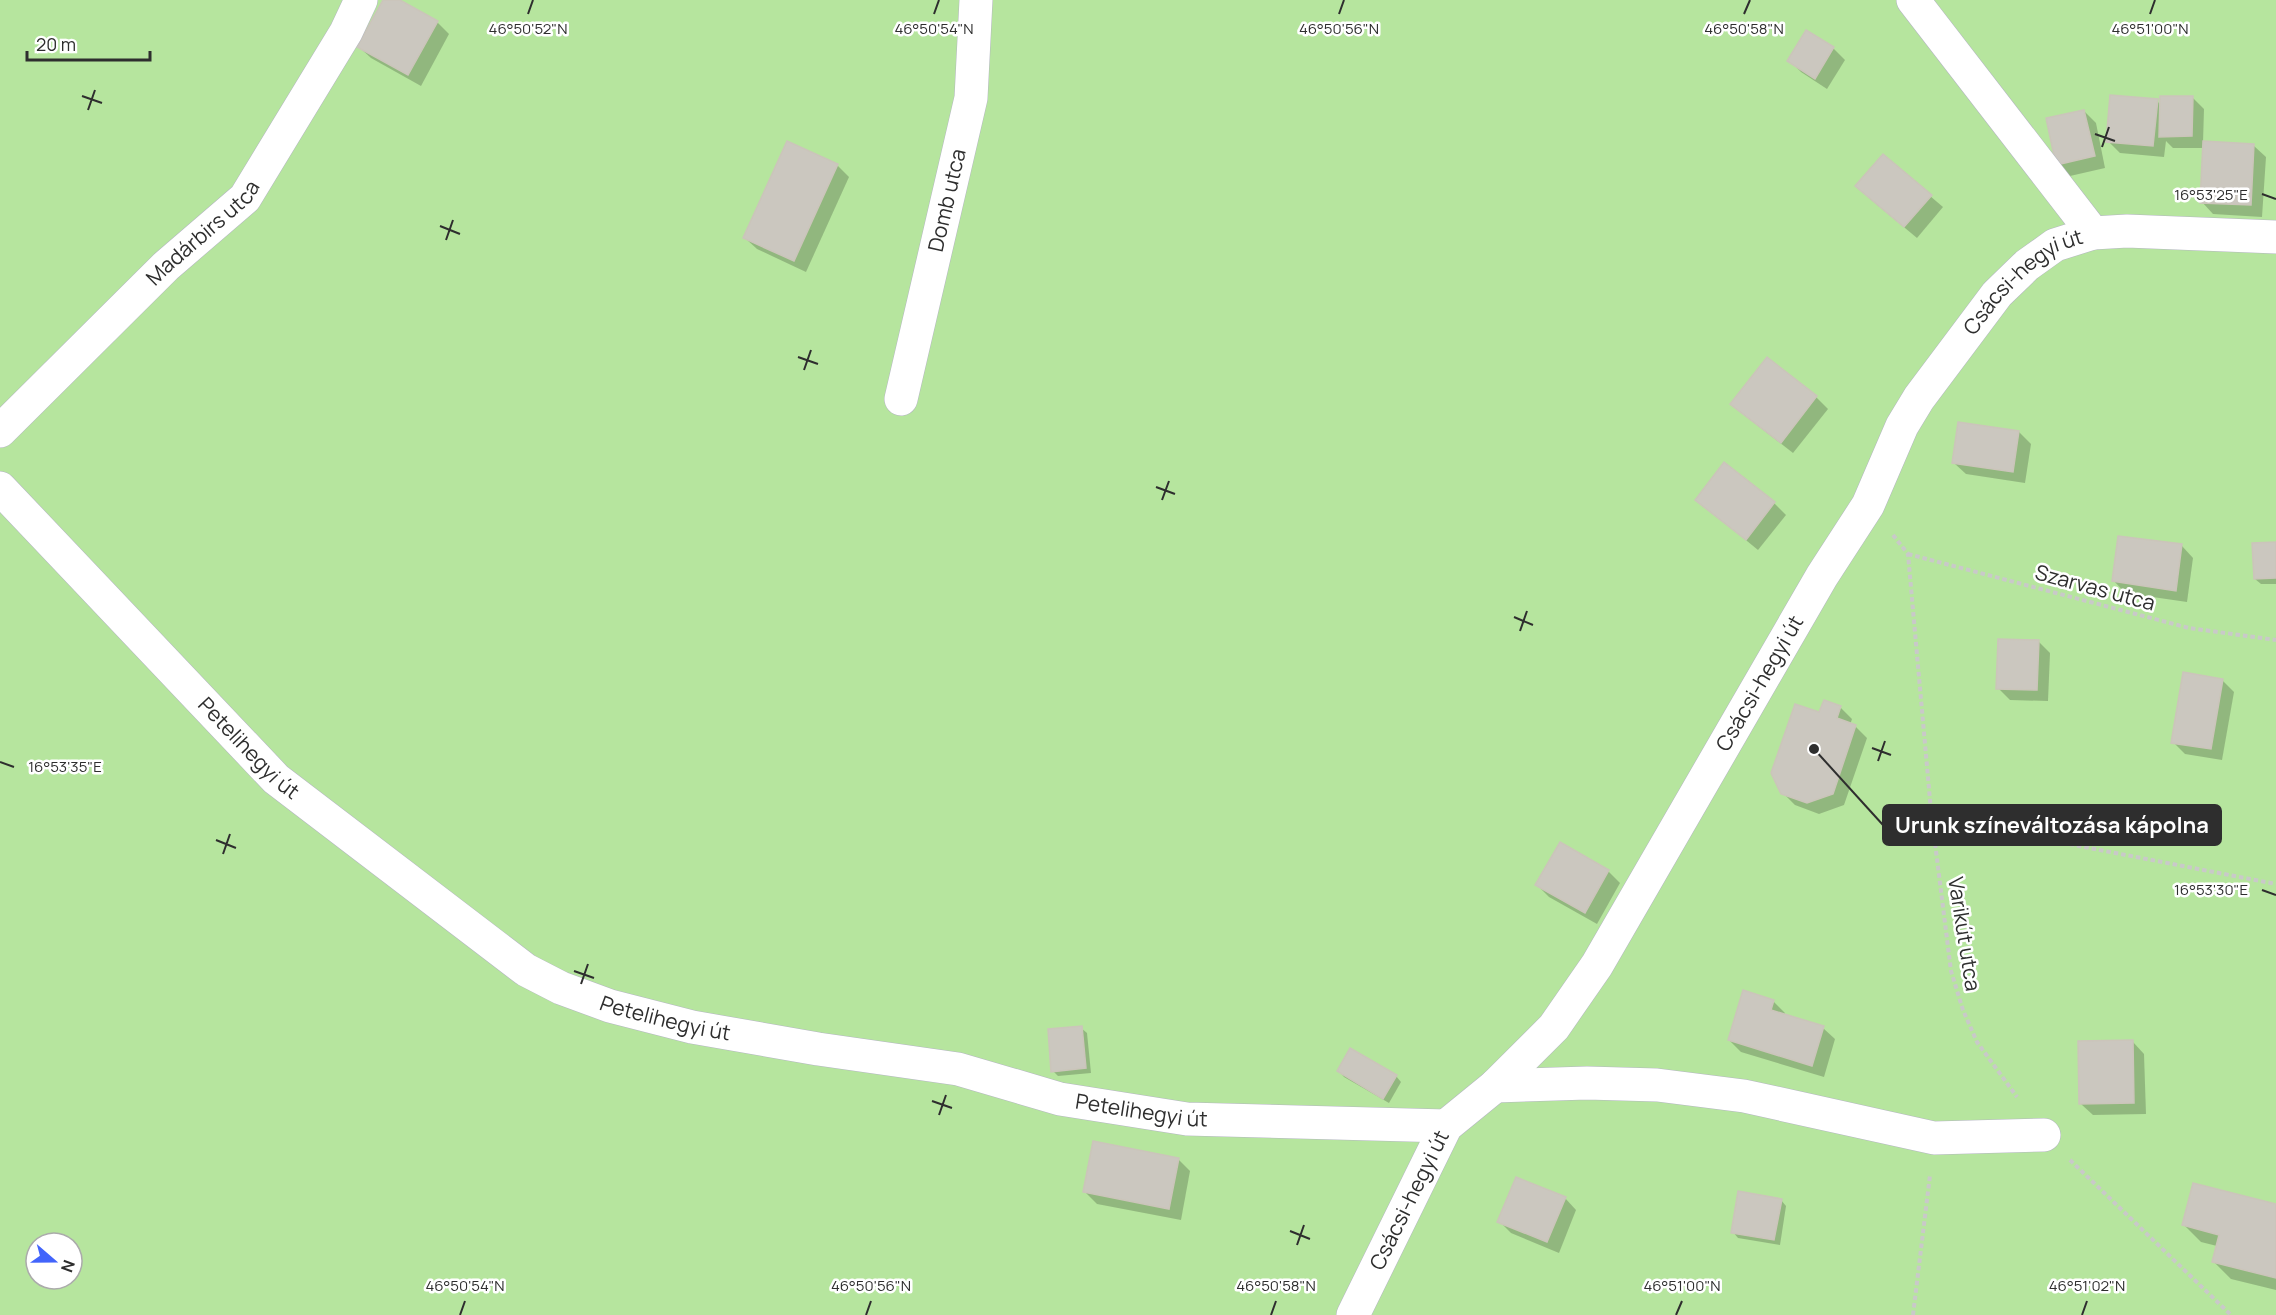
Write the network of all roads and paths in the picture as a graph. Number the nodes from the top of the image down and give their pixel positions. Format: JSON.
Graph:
{"nodes":[{"id":1,"x":361,"y":0,"type":"edge"},
{"id":2,"x":976,"y":0,"type":"edge"},
{"id":3,"x":1913,"y":0,"type":"edge"},
{"id":4,"x":2094,"y":233,"type":"junction"},
{"id":5,"x":2276,"y":237,"type":"edge"},
{"id":6,"x":902,"y":399,"type":"dead end"},
{"id":7,"x":0,"y":431,"type":"edge"},
{"id":8,"x":0,"y":488,"type":"edge"},
{"id":9,"x":1868,"y":505,"type":"junction"},
{"id":10,"x":1908,"y":554,"type":"junction"},
{"id":11,"x":2276,"y":640,"type":"edge"},
{"id":12,"x":1931,"y":811,"type":"junction"},
{"id":13,"x":2276,"y":885,"type":"edge"},
{"id":14,"x":1496,"y":1086,"type":"junction"},
{"id":15,"x":1446,"y":1126,"type":"junction"},
{"id":16,"x":2044,"y":1135,"type":"junction"},
{"id":17,"x":1934,"y":1138,"type":"junction"},
{"id":18,"x":1353,"y":1315,"type":"edge"},
{"id":19,"x":1913,"y":1315,"type":"edge"},
{"id":20,"x":2231,"y":1315,"type":"edge"}],
"edges":[{"from":1,"to":7,"type":"street","name":"Madárbirs utca"},
{"from":2,"to":6,"type":"street","name":"Domb utca"},
{"from":3,"to":4,"type":"street"},
{"from":4,"to":5,"type":"street","name":"Csácsi-hegyi út"},
{"from":4,"to":9,"type":"street","name":"Csácsi-hegyi út"},
{"from":8,"to":15,"type":"street","name":"Petelihegyi út"},
{"from":9,"to":10,"type":"path"},
{"from":9,"to":14,"type":"street","name":"Csácsi-hegyi út"},
{"from":10,"to":11,"type":"path","name":"Szarvas utca"},
{"from":10,"to":12,"type":"path","name":"Varikút utca"},
{"from":12,"to":13,"type":"path"},
{"from":12,"to":16,"type":"path","name":"Varikút utca"},
{"from":14,"to":15,"type":"street","name":"Csácsi-hegyi út"},
{"from":14,"to":17,"type":"street"},
{"from":15,"to":18,"type":"street","name":"Csácsi-hegyi út"},
{"from":16,"to":17,"type":"street"},
{"from":16,"to":20,"type":"path","name":"Varikút utca"},
{"from":17,"to":19,"type":"path"}]}
